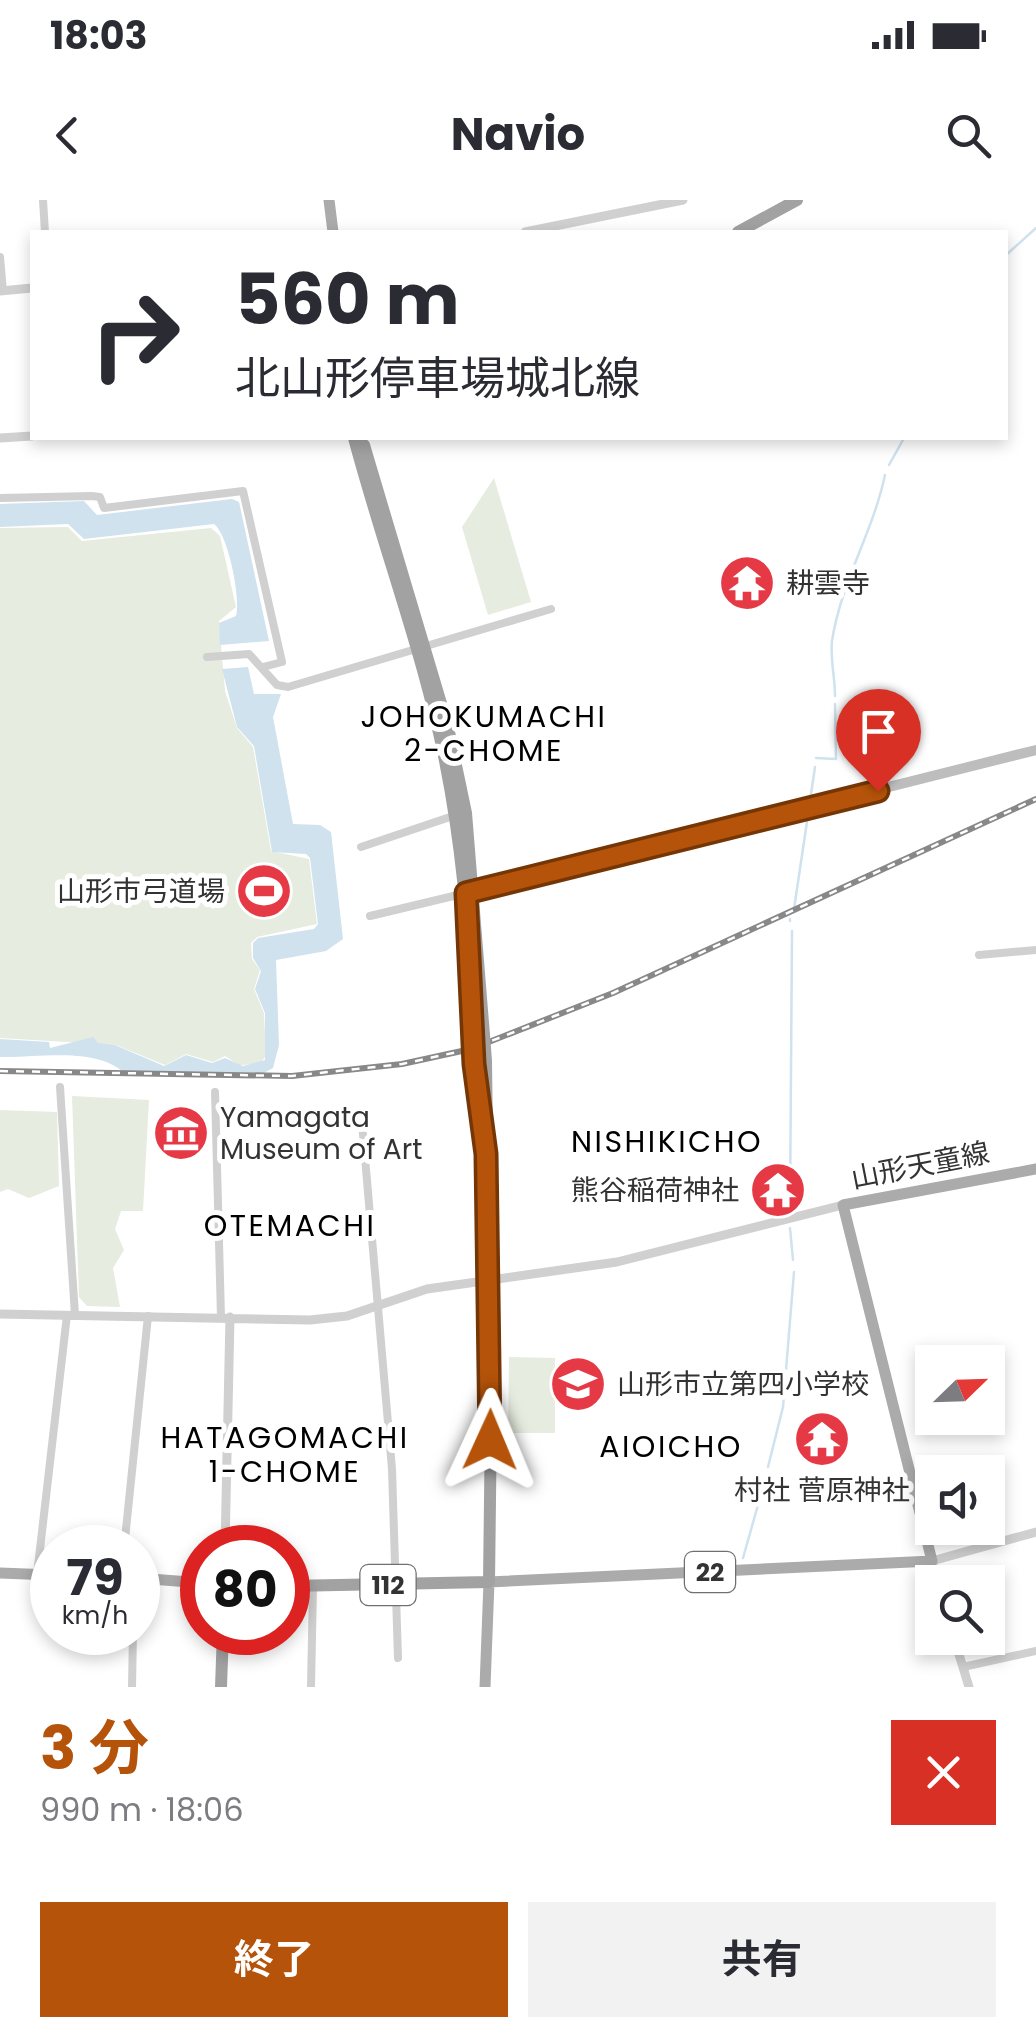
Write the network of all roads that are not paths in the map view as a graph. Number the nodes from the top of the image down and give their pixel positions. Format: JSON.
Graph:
{"nodes":[{"id":1,"x":43,"y":200,"type":"edge"},
{"id":2,"x":332,"y":200,"type":"edge"},
{"id":3,"x":683,"y":200,"type":"edge"},
{"id":4,"x":797,"y":200,"type":"edge"},
{"id":5,"x":45,"y":230,"type":"edge"},
{"id":6,"x":336,"y":230,"type":"edge"},
{"id":7,"x":534,"y":230,"type":"edge"},
{"id":8,"x":742,"y":230,"type":"edge"},
{"id":9,"x":0,"y":257,"type":"edge"},
{"id":10,"x":30,"y":288,"type":"edge"},
{"id":11,"x":1,"y":291,"type":"edge"},
{"id":12,"x":30,"y":436,"type":"edge"},
{"id":13,"x":0,"y":438,"type":"edge"},
{"id":14,"x":359,"y":440,"type":"edge"},
{"id":15,"x":0,"y":498,"type":"edge"},
{"id":16,"x":551,"y":608,"type":"dead end"},
{"id":17,"x":420,"y":646,"type":"junction"},
{"id":18,"x":207,"y":657,"type":"dead end"},
{"id":19,"x":263,"y":667,"type":"junction"},
{"id":20,"x":1036,"y":750,"type":"edge"},
{"id":21,"x":456,"y":815,"type":"junction"},
{"id":22,"x":361,"y":847,"type":"dead end"},
{"id":23,"x":470,"y":892,"type":"junction"},
{"id":24,"x":370,"y":916,"type":"dead end"},
{"id":25,"x":1036,"y":950,"type":"edge"},
{"id":26,"x":980,"y":955,"type":"dead end"},
{"id":27,"x":60,"y":1087,"type":"dead end"},
{"id":28,"x":214,"y":1092,"type":"dead end"},
{"id":29,"x":362,"y":1123,"type":"dead end"},
{"id":30,"x":1036,"y":1168,"type":"edge"},
{"id":31,"x":843,"y":1205,"type":"junction"},
{"id":32,"x":490,"y":1282,"type":"junction"},
{"id":33,"x":379,"y":1305,"type":"junction"},
{"id":34,"x":0,"y":1314,"type":"edge"},
{"id":35,"x":71,"y":1315,"type":"junction"},
{"id":36,"x":148,"y":1316,"type":"junction"},
{"id":37,"x":225,"y":1317,"type":"junction"},
{"id":38,"x":44,"y":1525,"type":"edge"},
{"id":39,"x":126,"y":1525,"type":"edge"},
{"id":40,"x":224,"y":1525,"type":"edge"},
{"id":41,"x":1036,"y":1532,"type":"edge"},
{"id":42,"x":932,"y":1560,"type":"junction"},
{"id":43,"x":933,"y":1565,"type":"edge"},
{"id":44,"x":0,"y":1573,"type":"edge"},
{"id":45,"x":30,"y":1574,"type":"edge"},
{"id":46,"x":488,"y":1582,"type":"junction"},
{"id":47,"x":396,"y":1585,"type":"junction"},
{"id":48,"x":313,"y":1586,"type":"joint"},
{"id":49,"x":1036,"y":1651,"type":"edge"},
{"id":50,"x":133,"y":1655,"type":"edge"},
{"id":51,"x":222,"y":1655,"type":"edge"},
{"id":52,"x":959,"y":1655,"type":"edge"},
{"id":53,"x":398,"y":1658,"type":"dead end"},
{"id":54,"x":963,"y":1667,"type":"junction"},
{"id":55,"x":132,"y":1687,"type":"edge"},
{"id":56,"x":221,"y":1687,"type":"edge"},
{"id":57,"x":312,"y":1687,"type":"edge"},
{"id":58,"x":485,"y":1687,"type":"edge"},
{"id":59,"x":969,"y":1687,"type":"edge"}],
"edges":[{"from":1,"to":5,"type":"street"},
{"from":2,"to":6,"type":"main road"},
{"from":3,"to":7,"type":"street"},
{"from":4,"to":8,"type":"highway"},
{"from":9,"to":11,"type":"street"},
{"from":10,"to":11,"type":"street"},
{"from":12,"to":13,"type":"street"},
{"from":14,"to":17,"type":"highway"},
{"from":15,"to":19,"type":"street"},
{"from":16,"to":17,"type":"street"},
{"from":17,"to":19,"type":"street"},
{"from":17,"to":21,"type":"highway"},
{"from":17,"to":23,"type":"highway"},
{"from":18,"to":19,"type":"street"},
{"from":20,"to":23,"type":"main road"},
{"from":21,"to":22,"type":"street"},
{"from":21,"to":23,"type":"highway"},
{"from":23,"to":24,"type":"street"},
{"from":23,"to":32,"type":"highway","bridge":true},
{"from":25,"to":26,"type":"street"},
{"from":27,"to":35,"type":"street"},
{"from":28,"to":37,"type":"street"},
{"from":29,"to":33,"type":"street"},
{"from":30,"to":31,"type":"main road","name":"山形天童線"},
{"from":31,"to":32,"type":"street"},
{"from":31,"to":42,"type":"main road","name":"山形天童線"},
{"from":32,"to":33,"type":"street"},
{"from":32,"to":46,"type":"highway"},
{"from":33,"to":37,"type":"street"},
{"from":33,"to":47,"type":"street"},
{"from":34,"to":35,"type":"street"},
{"from":35,"to":36,"type":"street"},
{"from":35,"to":38,"type":"street"},
{"from":36,"to":37,"type":"street"},
{"from":36,"to":39,"type":"street"},
{"from":37,"to":40,"type":"street"},
{"from":41,"to":42,"type":"street"},
{"from":42,"to":43,"type":"street"},
{"from":42,"to":46,"type":"main road","number":"22"},
{"from":44,"to":45,"type":"main road"},
{"from":46,"to":47,"type":"highway","number":"112"},
{"from":46,"to":58,"type":"main road"},
{"from":47,"to":48,"type":"highway","number":"112"},
{"from":47,"to":53,"type":"street"},
{"from":48,"to":57,"type":"street"},
{"from":49,"to":54,"type":"street"},
{"from":50,"to":55,"type":"street"},
{"from":51,"to":56,"type":"highway"},
{"from":52,"to":54,"type":"street"},
{"from":54,"to":59,"type":"street"}]}
